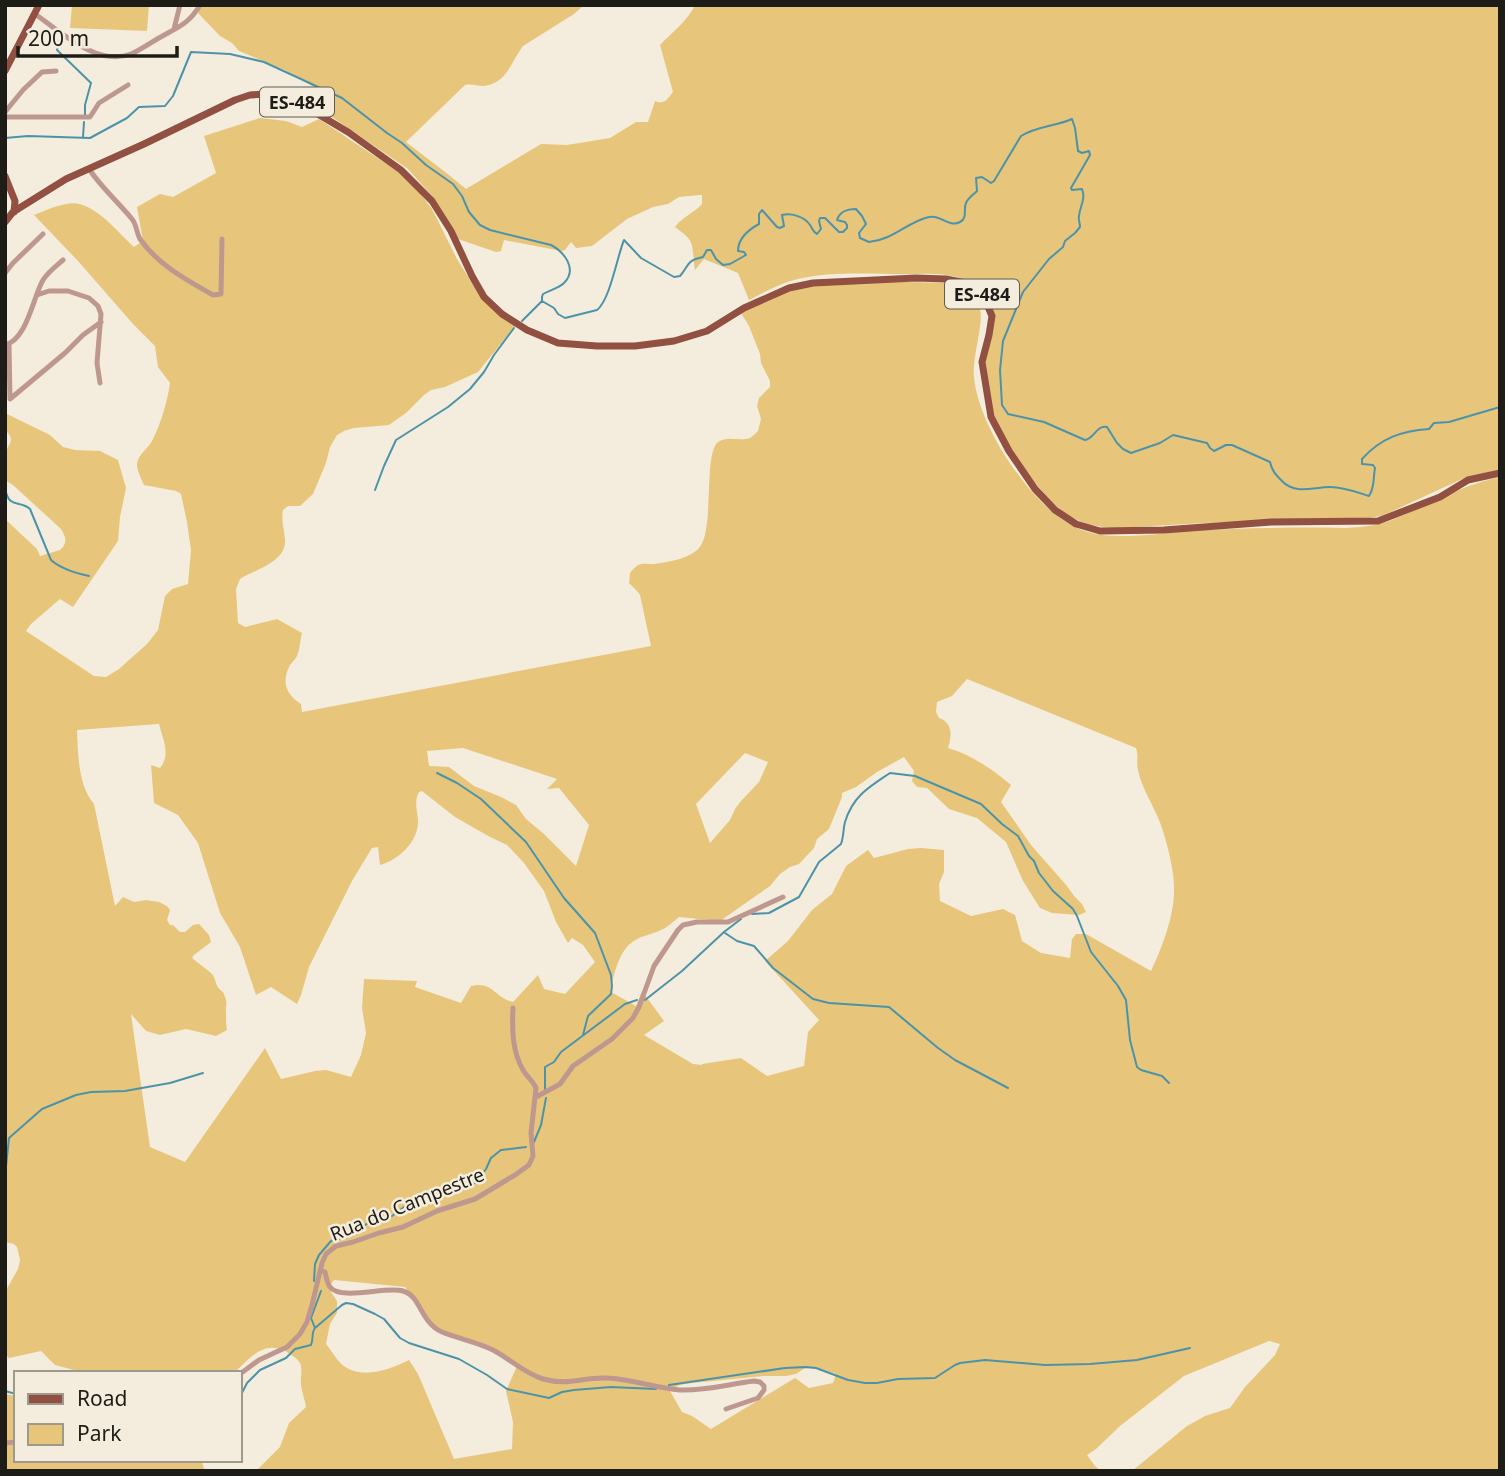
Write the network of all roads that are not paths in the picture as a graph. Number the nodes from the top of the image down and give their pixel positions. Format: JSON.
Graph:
{"nodes":[{"id":1,"x":40,"y":5,"type":"edge"},
{"id":2,"x":180,"y":5,"type":"edge"},
{"id":3,"x":200,"y":5,"type":"edge"},
{"id":4,"x":35,"y":14,"type":"junction"},
{"id":5,"x":174,"y":29,"type":"junction"},
{"id":6,"x":5,"y":71,"type":"edge"},
{"id":7,"x":56,"y":71,"type":"dead end"},
{"id":8,"x":128,"y":85,"type":"dead end"},
{"id":9,"x":5,"y":114,"type":"edge"},
{"id":10,"x":89,"y":169,"type":"junction"},
{"id":11,"x":5,"y":176,"type":"edge"},
{"id":12,"x":13,"y":212,"type":"junction"},
{"id":13,"x":5,"y":222,"type":"edge"},
{"id":14,"x":43,"y":234,"type":"dead end"},
{"id":15,"x":222,"y":239,"type":"dead end"},
{"id":16,"x":63,"y":260,"type":"dead end"},
{"id":17,"x":5,"y":274,"type":"edge"},
{"id":18,"x":37,"y":295,"type":"junction"},
{"id":19,"x":101,"y":322,"type":"junction"},
{"id":20,"x":7,"y":345,"type":"edge"},
{"id":21,"x":100,"y":383,"type":"dead end"},
{"id":22,"x":1500,"y":473,"type":"edge"},
{"id":23,"x":783,"y":897,"type":"dead end"},
{"id":24,"x":513,"y":1008,"type":"dead end"},
{"id":25,"x":536,"y":1097,"type":"junction"},
{"id":26,"x":320,"y":1270,"type":"junction"},
{"id":27,"x":242,"y":1373,"type":"edge"},
{"id":28,"x":726,"y":1409,"type":"dead end"}],
"edges":[{"from":1,"to":4,"type":"main road"},
{"from":2,"to":5,"type":"street"},
{"from":3,"to":5,"type":"street"},
{"from":4,"to":5,"type":"street"},
{"from":4,"to":6,"type":"main road"},
{"from":7,"to":9,"type":"street"},
{"from":8,"to":9,"type":"street"},
{"from":10,"to":12,"type":"main road","number":"ES-484"},
{"from":10,"to":15,"type":"street"},
{"from":10,"to":22,"type":"main road","number":"ES-484"},
{"from":11,"to":12,"type":"main road"},
{"from":12,"to":13,"type":"main road"},
{"from":14,"to":17,"type":"street"},
{"from":16,"to":18,"type":"street"},
{"from":18,"to":19,"type":"street"},
{"from":18,"to":20,"type":"street"},
{"from":19,"to":20,"type":"street"},
{"from":19,"to":21,"type":"street"},
{"from":23,"to":25,"type":"street"},
{"from":24,"to":25,"type":"street"},
{"from":25,"to":26,"type":"street","name":"Rua do Campestre"},
{"from":26,"to":27,"type":"street","name":"Rua do Campestre"},
{"from":26,"to":28,"type":"street"}]}
